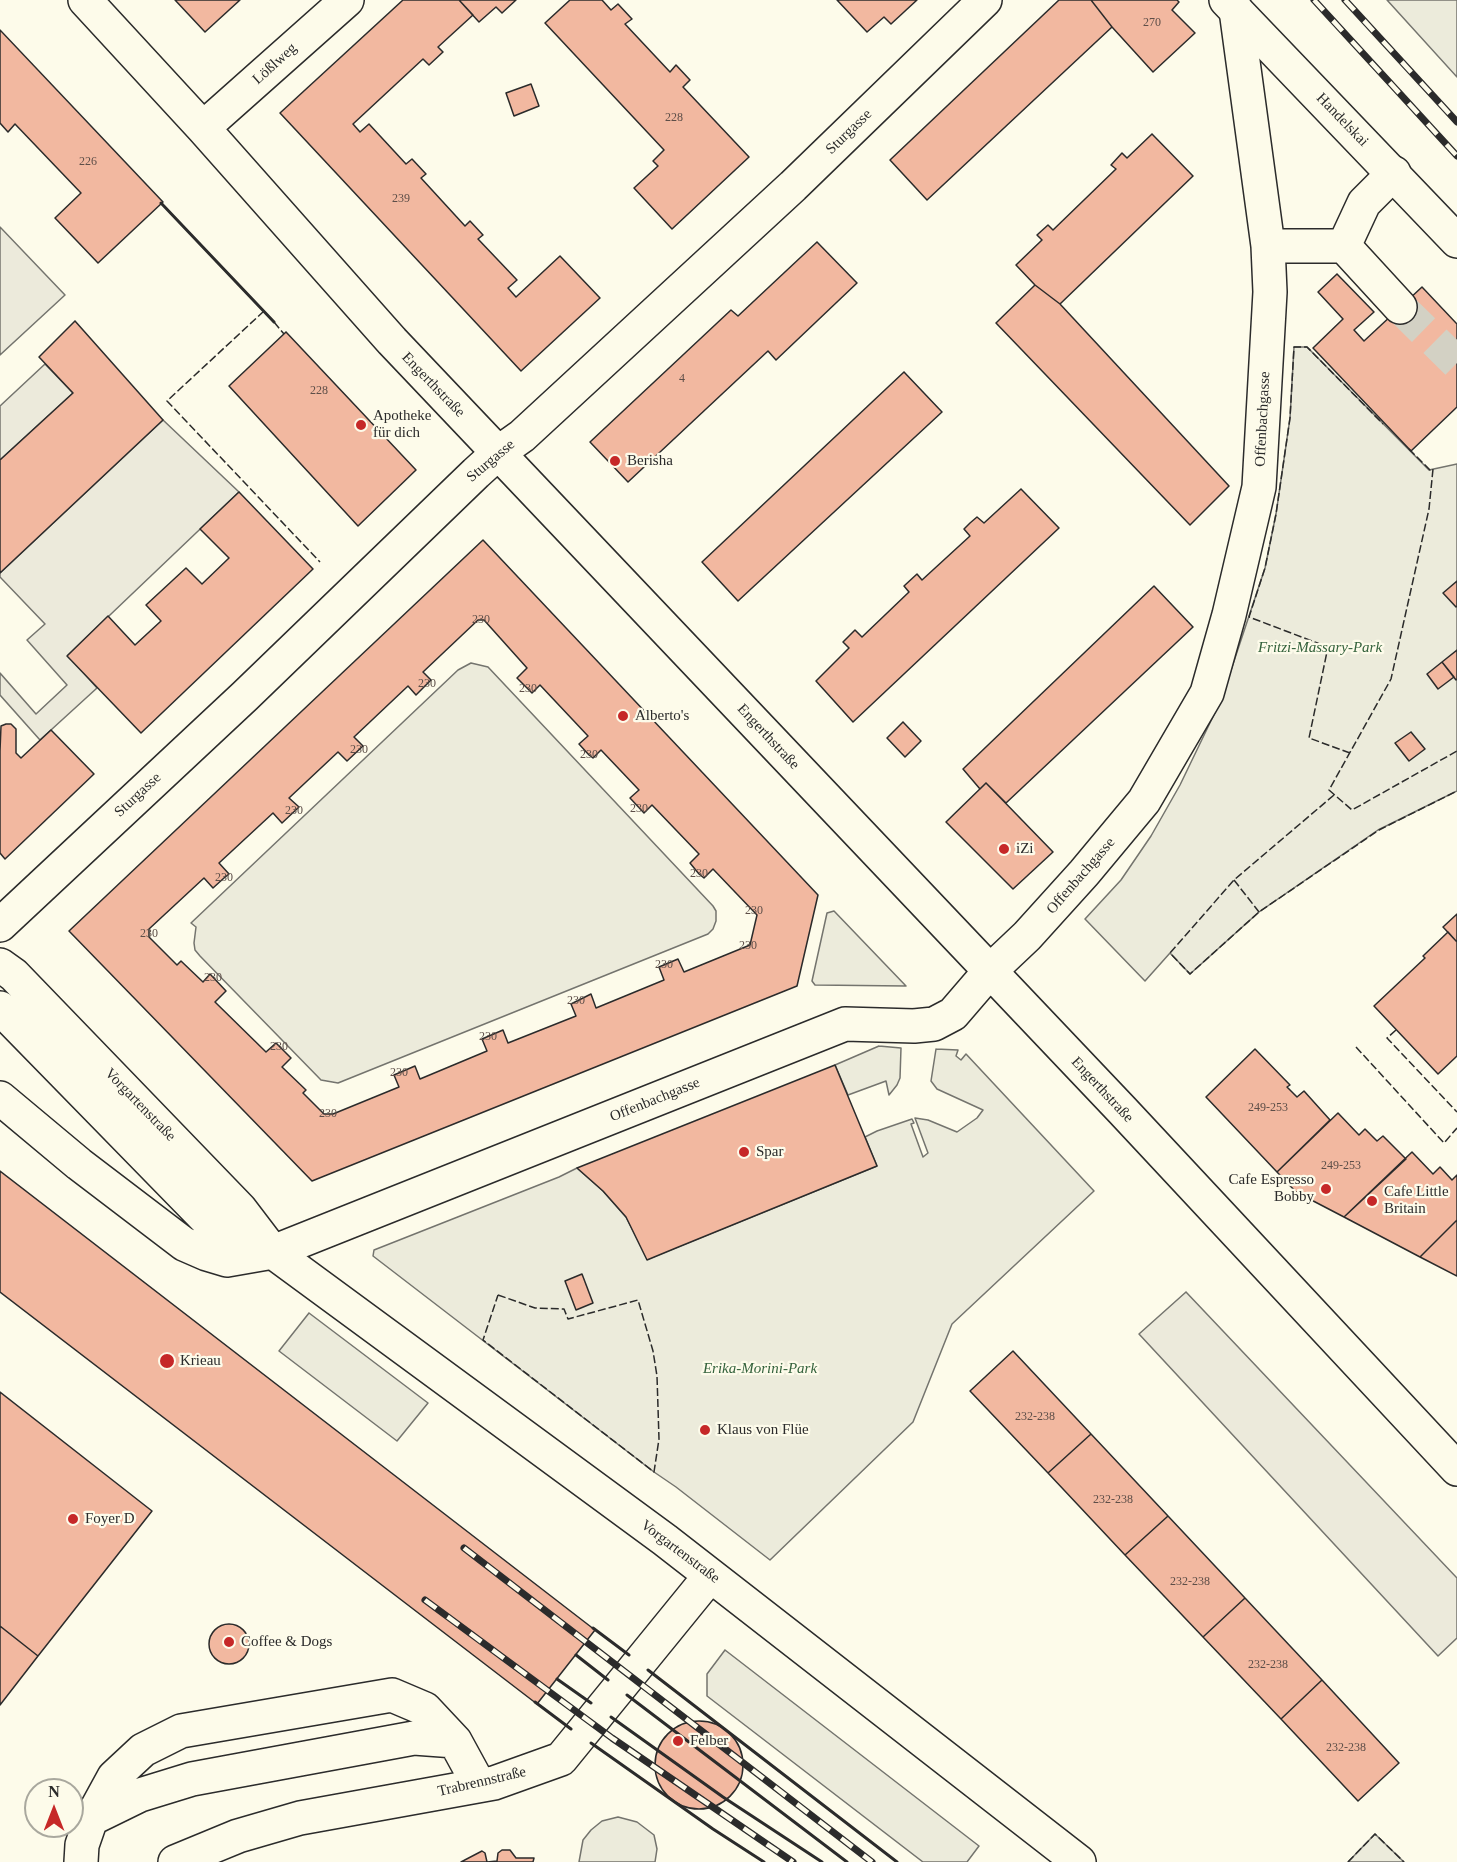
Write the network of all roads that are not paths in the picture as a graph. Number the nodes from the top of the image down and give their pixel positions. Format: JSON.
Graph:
{"nodes":[{"id":1,"x":85,"y":0,"type":"edge"},
{"id":2,"x":347,"y":0,"type":"edge"},
{"id":3,"x":985,"y":0,"type":"edge"},
{"id":4,"x":1231,"y":5,"type":"edge"},
{"id":5,"x":203,"y":128,"type":"junction"},
{"id":6,"x":1394,"y":173,"type":"junction"},
{"id":7,"x":1457,"y":241,"type":"edge"},
{"id":8,"x":1268,"y":246,"type":"junction"},
{"id":9,"x":1344,"y":246,"type":"junction"},
{"id":10,"x":1400,"y":307,"type":"tunnel mouth"},
{"id":11,"x":498,"y":453,"type":"junction"},
{"id":12,"x":0,"y":925,"type":"edge"},
{"id":13,"x":0,"y":965,"type":"edge"},
{"id":14,"x":990,"y":971,"type":"junction"},
{"id":15,"x":0,"y":1008,"type":"edge"},
{"id":16,"x":0,"y":1098,"type":"edge"},
{"id":17,"x":273,"y":1252,"type":"junction"},
{"id":18,"x":1457,"y":1469,"type":"edge"},
{"id":19,"x":710,"y":1576,"type":"junction"},
{"id":20,"x":455,"y":1741,"type":"junction"},
{"id":21,"x":479,"y":1785,"type":"junction"},
{"id":22,"x":91,"y":1819,"type":"junction"},
{"id":23,"x":81,"y":1862,"type":"edge"},
{"id":24,"x":175,"y":1862,"type":"edge"},
{"id":25,"x":1079,"y":1862,"type":"edge"}],
"edges":[{"from":1,"to":5,"type":"street","name":"Engerthstraße"},
{"from":2,"to":5,"type":"street","name":"Lößlweg"},
{"from":3,"to":11,"type":"street","name":"Sturgasse"},
{"from":4,"to":6,"type":"street","name":"Handelskai"},
{"from":4,"to":8,"type":"street","name":"Offenbachgasse"},
{"from":5,"to":11,"type":"street","name":"Engerthstraße"},
{"from":6,"to":7,"type":"street","name":"Handelskai"},
{"from":6,"to":9,"type":"street"},
{"from":8,"to":9,"type":"street"},
{"from":8,"to":14,"type":"street","name":"Offenbachgasse"},
{"from":9,"to":10,"type":"street"},
{"from":11,"to":12,"type":"street","name":"Sturgasse"},
{"from":11,"to":14,"type":"street","name":"Engerthstraße"},
{"from":13,"to":17,"type":"street","name":"Vorgartenstraße"},
{"from":14,"to":17,"type":"street","name":"Offenbachgasse"},
{"from":14,"to":18,"type":"street","name":"Engerthstraße"},
{"from":15,"to":17,"type":"street","name":"Vorgartenstraße"},
{"from":16,"to":17,"type":"street","name":"Offenbachgasse"},
{"from":17,"to":19,"type":"street","name":"Vorgartenstraße"},
{"from":19,"to":21,"type":"street","name":"Trabrennstraße"},
{"from":19,"to":25,"type":"street","name":"Vorgartenstraße"},
{"from":20,"to":21,"type":"street"},
{"from":20,"to":22,"type":"street"},
{"from":20,"to":22,"type":"street"},
{"from":21,"to":24,"type":"street","name":"Trabrennstraße"},
{"from":22,"to":23,"type":"street"}]}
